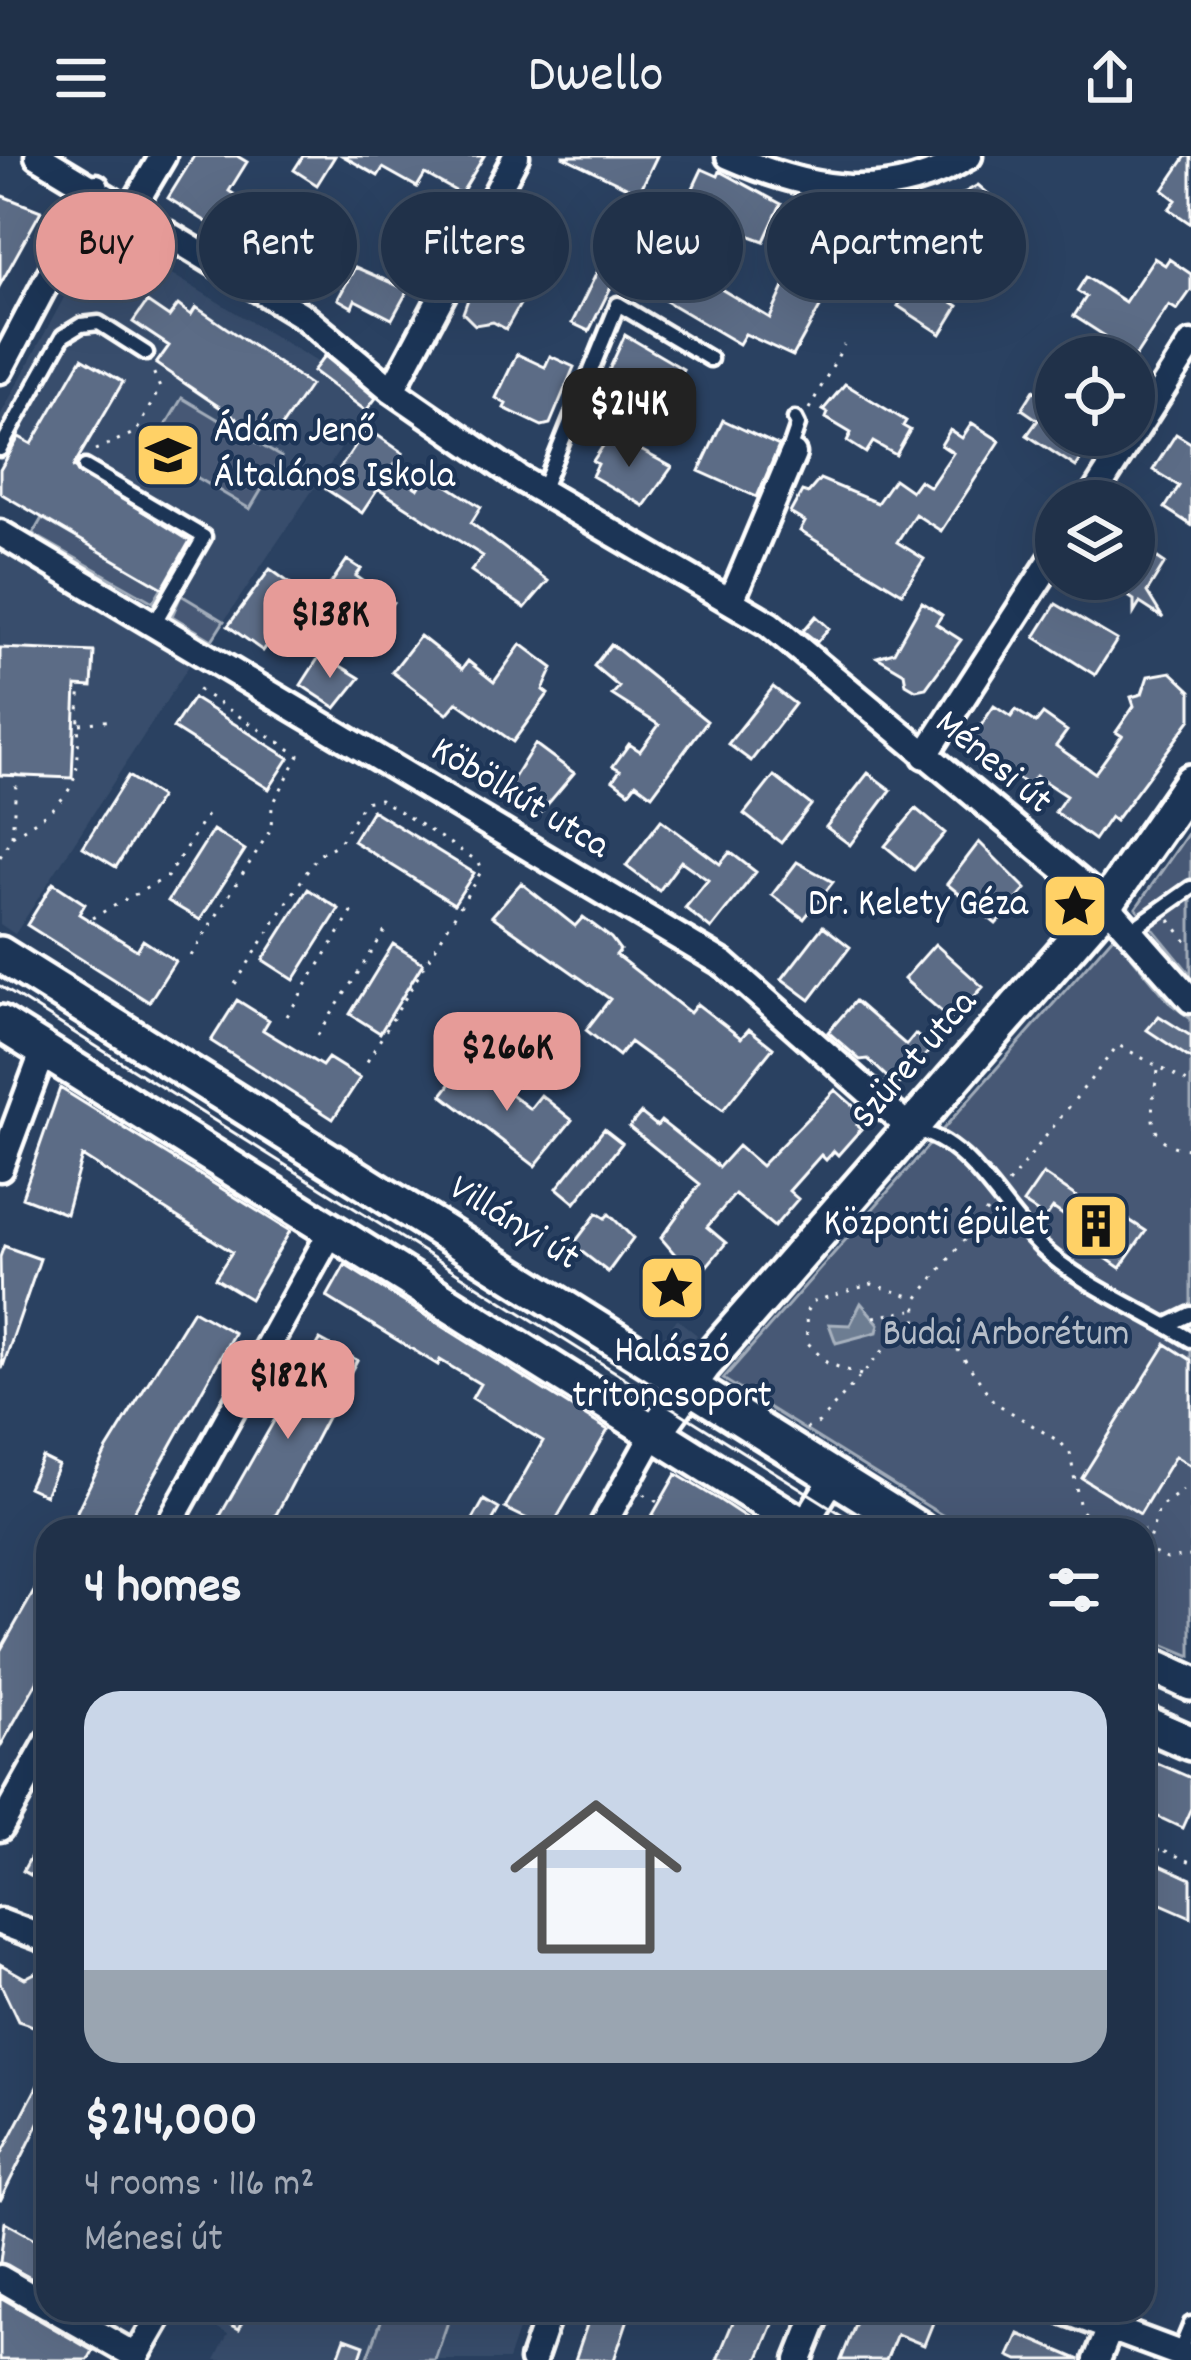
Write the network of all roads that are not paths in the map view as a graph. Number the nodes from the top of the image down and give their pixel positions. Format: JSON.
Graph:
{"nodes":[{"id":1,"x":38,"y":156,"type":"edge"},
{"id":2,"x":163,"y":156,"type":"edge"},
{"id":3,"x":516,"y":156,"type":"edge"},
{"id":4,"x":729,"y":156,"type":"edge"},
{"id":5,"x":969,"y":156,"type":"edge"},
{"id":6,"x":96,"y":188,"type":"junction"},
{"id":7,"x":103,"y":192,"type":"edge"},
{"id":8,"x":141,"y":192,"type":"edge"},
{"id":9,"x":175,"y":236,"type":"edge"},
{"id":10,"x":1191,"y":344,"type":"edge"},
{"id":11,"x":146,"y":353,"type":"road end"},
{"id":12,"x":710,"y":359,"type":"dead end"},
{"id":13,"x":0,"y":370,"type":"edge"},
{"id":14,"x":392,"y":390,"type":"junction"},
{"id":15,"x":582,"y":395,"type":"junction"},
{"id":16,"x":1155,"y":400,"type":"edge"},
{"id":17,"x":796,"y":422,"type":"road end"},
{"id":18,"x":649,"y":430,"type":"dead end"},
{"id":19,"x":0,"y":448,"type":"edge"},
{"id":20,"x":794,"y":454,"type":"joint"},
{"id":21,"x":85,"y":467,"type":"road end"},
{"id":22,"x":542,"y":492,"type":"junction"},
{"id":23,"x":0,"y":533,"type":"edge"},
{"id":24,"x":1035,"y":586,"type":"edge"},
{"id":25,"x":732,"y":599,"type":"junction"},
{"id":26,"x":154,"y":624,"type":"junction"},
{"id":27,"x":925,"y":756,"type":"junction"},
{"id":28,"x":1191,"y":782,"type":"edge"},
{"id":29,"x":1191,"y":888,"type":"edge"},
{"id":30,"x":1106,"y":904,"type":"junction"},
{"id":31,"x":1130,"y":931,"type":"junction"},
{"id":32,"x":0,"y":954,"type":"edge"},
{"id":33,"x":1191,"y":1000,"type":"edge"},
{"id":34,"x":0,"y":1023,"type":"edge"},
{"id":35,"x":44,"y":1050,"type":"junction"},
{"id":36,"x":912,"y":1130,"type":"junction"},
{"id":37,"x":0,"y":1168,"type":"edge"},
{"id":38,"x":331,"y":1232,"type":"junction"},
{"id":39,"x":1191,"y":1314,"type":"edge"},
{"id":40,"x":1168,"y":1325,"type":"junction"},
{"id":41,"x":1191,"y":1340,"type":"edge"},
{"id":42,"x":688,"y":1383,"type":"junction"},
{"id":43,"x":652,"y":1435,"type":"junction"},
{"id":44,"x":834,"y":1476,"type":"junction"},
{"id":45,"x":173,"y":1518,"type":"edge"},
{"id":46,"x":606,"y":1518,"type":"edge"},
{"id":47,"x":787,"y":1518,"type":"edge"},
{"id":48,"x":811,"y":1518,"type":"edge"},
{"id":49,"x":900,"y":1518,"type":"edge"},
{"id":50,"x":1155,"y":1666,"type":"edge"},
{"id":51,"x":1191,"y":1683,"type":"edge"},
{"id":52,"x":1155,"y":1728,"type":"edge"},
{"id":53,"x":1191,"y":1744,"type":"edge"},
{"id":54,"x":36,"y":1764,"type":"edge"},
{"id":55,"x":0,"y":1828,"type":"edge"},
{"id":56,"x":0,"y":1922,"type":"edge"},
{"id":57,"x":36,"y":1936,"type":"edge"},
{"id":58,"x":0,"y":2278,"type":"edge"},
{"id":59,"x":36,"y":2299,"type":"edge"},
{"id":60,"x":75,"y":2322,"type":"edge"},
{"id":61,"x":156,"y":2322,"type":"edge"},
{"id":62,"x":546,"y":2322,"type":"edge"},
{"id":63,"x":815,"y":2322,"type":"edge"},
{"id":64,"x":1094,"y":2322,"type":"edge"},
{"id":65,"x":1191,"y":2324,"type":"edge"},
{"id":66,"x":1110,"y":2328,"type":"junction"},
{"id":67,"x":1185,"y":2356,"type":"edge"},
{"id":68,"x":135,"y":2358,"type":"edge"},
{"id":69,"x":532,"y":2360,"type":"edge"},
{"id":70,"x":799,"y":2360,"type":"edge"},
{"id":71,"x":1096,"y":2360,"type":"edge"}],
"edges":[{"from":1,"to":6,"type":"street","name":"Ménesi út"},
{"from":2,"to":8,"type":"street"},
{"from":3,"to":14,"type":"street"},
{"from":4,"to":5,"type":"street"},
{"from":6,"to":7,"type":"street","name":"Ménesi út"},
{"from":6,"to":13,"type":"street"},
{"from":9,"to":14,"type":"street","name":"Ménesi út"},
{"from":10,"to":16,"type":"street"},
{"from":11,"to":19,"type":"lane"},
{"from":12,"to":15,"type":"lane"},
{"from":14,"to":22,"type":"street","name":"Ménesi út"},
{"from":15,"to":18,"type":"lane"},
{"from":15,"to":22,"type":"lane"},
{"from":17,"to":20,"type":"lane"},
{"from":20,"to":25,"type":"street"},
{"from":21,"to":26,"type":"lane"},
{"from":22,"to":25,"type":"street","name":"Ménesi út"},
{"from":23,"to":26,"type":"street","name":"Köbölkút utca"},
{"from":24,"to":27,"type":"street"},
{"from":25,"to":27,"type":"street","name":"Ménesi út"},
{"from":26,"to":36,"type":"street","name":"Köbölkút utca"},
{"from":27,"to":30,"type":"street","name":"Ménesi út"},
{"from":28,"to":30,"type":"street","name":"Szüret utca"},
{"from":29,"to":31,"type":"lane"},
{"from":30,"to":31,"type":"street","name":"Ménesi út"},
{"from":30,"to":36,"type":"street","name":"Szüret utca"},
{"from":31,"to":33,"type":"street","name":"Ménesi út"},
{"from":32,"to":42,"type":"street","name":"Villányi út"},
{"from":34,"to":35,"type":"street"},
{"from":35,"to":37,"type":"street"},
{"from":35,"to":38,"type":"street"},
{"from":36,"to":40,"type":"lane"},
{"from":36,"to":42,"type":"street","name":"Szüret utca"},
{"from":38,"to":43,"type":"street"},
{"from":38,"to":45,"type":"street"},
{"from":39,"to":40,"type":"lane"},
{"from":40,"to":41,"type":"lane"},
{"from":42,"to":43,"type":"street","name":"Szüret utca"},
{"from":42,"to":44,"type":"street","name":"Villányi út"},
{"from":43,"to":46,"type":"street"},
{"from":43,"to":47,"type":"street"},
{"from":44,"to":48,"type":"street"},
{"from":44,"to":49,"type":"street","name":"Villányi út"},
{"from":50,"to":51,"type":"street"},
{"from":52,"to":53,"type":"street"},
{"from":54,"to":55,"type":"street"},
{"from":56,"to":57,"type":"street"},
{"from":58,"to":59,"type":"street"},
{"from":60,"to":68,"type":"street"},
{"from":61,"to":68,"type":"street"},
{"from":62,"to":69,"type":"street"},
{"from":63,"to":70,"type":"street"},
{"from":64,"to":66,"type":"street"},
{"from":65,"to":67,"type":"lane"},
{"from":66,"to":67,"type":"street"},
{"from":66,"to":71,"type":"street"}]}
